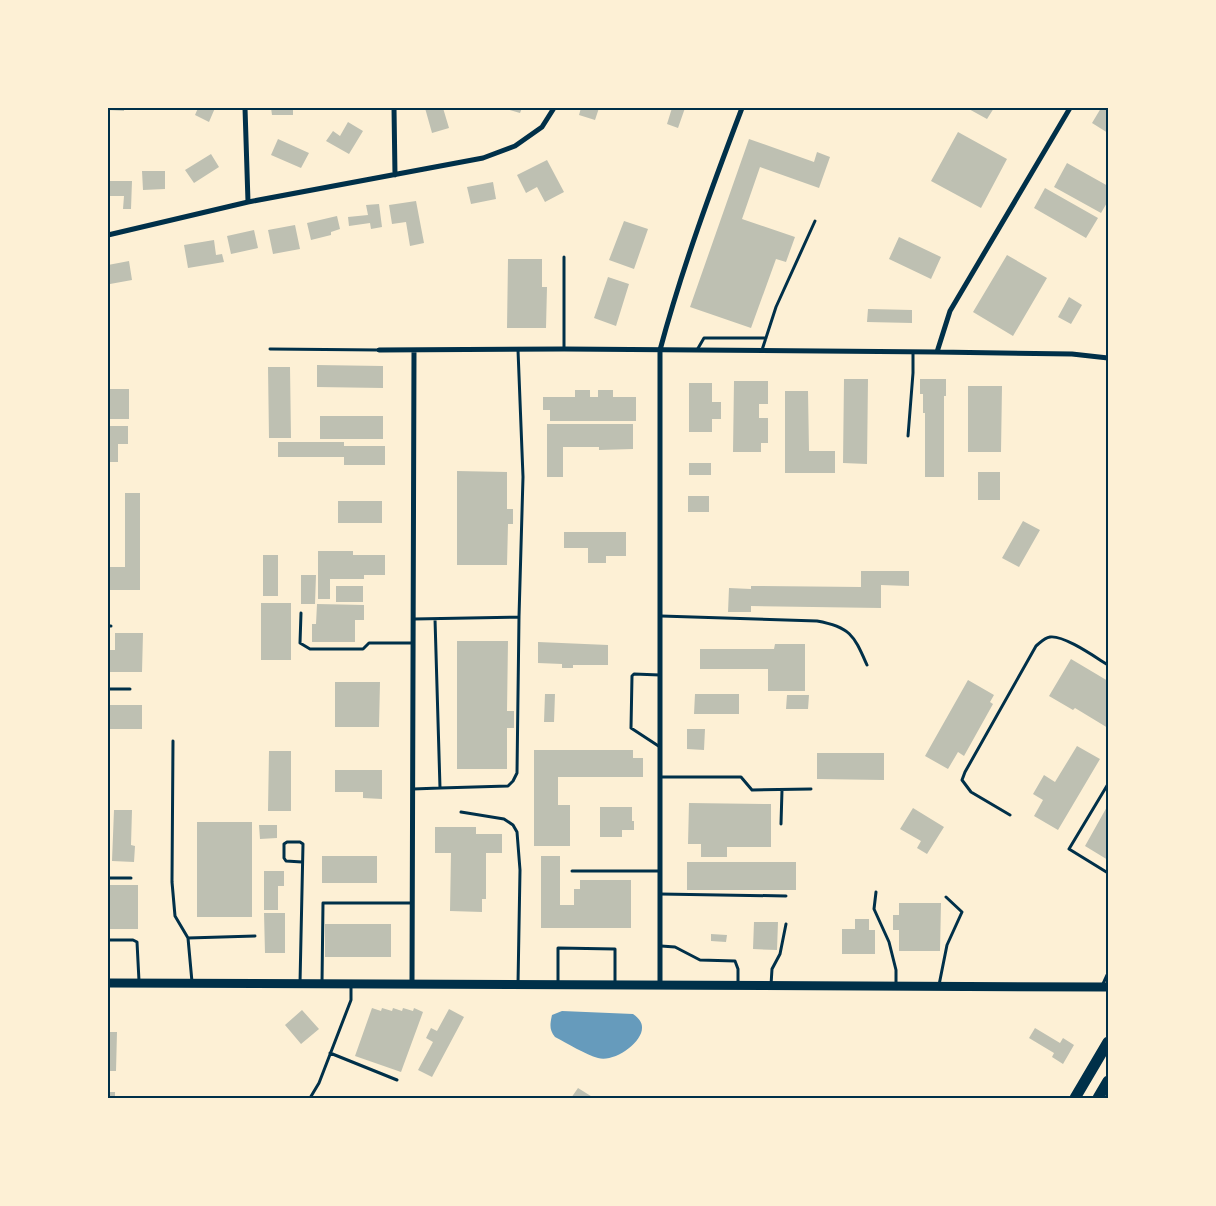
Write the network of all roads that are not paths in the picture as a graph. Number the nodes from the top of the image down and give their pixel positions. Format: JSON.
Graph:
{"nodes":[{"id":1,"x":245,"y":108,"type":"edge"},
{"id":2,"x":394,"y":108,"type":"edge"},
{"id":3,"x":554,"y":108,"type":"edge"},
{"id":4,"x":742,"y":108,"type":"edge"},
{"id":5,"x":1070,"y":108,"type":"edge"},
{"id":6,"x":395,"y":175,"type":"junction"},
{"id":7,"x":248,"y":202,"type":"junction"},
{"id":8,"x":816,"y":221,"type":"dead end"},
{"id":9,"x":108,"y":234,"type":"edge"},
{"id":10,"x":564,"y":257,"type":"dead end"},
{"id":11,"x":766,"y":338,"type":"junction"},
{"id":12,"x":564,"y":348,"type":"junction"},
{"id":13,"x":270,"y":349,"type":"dead end"},
{"id":14,"x":518,"y":349,"type":"junction"},
{"id":15,"x":379,"y":350,"type":"joint"},
{"id":16,"x":414,"y":350,"type":"junction"},
{"id":17,"x":660,"y":350,"type":"junction"},
{"id":18,"x":762,"y":350,"type":"junction"},
{"id":19,"x":697,"y":351,"type":"junction"},
{"id":20,"x":913,"y":352,"type":"junction"},
{"id":21,"x":938,"y":352,"type":"junction"},
{"id":22,"x":1108,"y":358,"type":"edge"},
{"id":23,"x":908,"y":436,"type":"dead end"},
{"id":24,"x":301,"y":613,"type":"dead end"},
{"id":25,"x":661,"y":616,"type":"junction"},
{"id":26,"x":519,"y":617,"type":"junction"},
{"id":27,"x":414,"y":619,"type":"junction"},
{"id":28,"x":435,"y":619,"type":"junction"},
{"id":29,"x":414,"y":643,"type":"junction"},
{"id":30,"x":867,"y":665,"type":"dead end"},
{"id":31,"x":1108,"y":665,"type":"edge"},
{"id":32,"x":661,"y":675,"type":"junction"},
{"id":33,"x":130,"y":688,"type":"dead end"},
{"id":34,"x":108,"y":689,"type":"edge"},
{"id":35,"x":173,"y":741,"type":"dead end"},
{"id":36,"x":661,"y":748,"type":"junction"},
{"id":37,"x":661,"y":777,"type":"junction"},
{"id":38,"x":1108,"y":784,"type":"edge"},
{"id":39,"x":440,"y":788,"type":"junction"},
{"id":40,"x":412,"y":789,"type":"junction"},
{"id":41,"x":811,"y":789,"type":"dead end"},
{"id":42,"x":782,"y":790,"type":"junction"},
{"id":43,"x":461,"y":812,"type":"dead end"},
{"id":44,"x":1010,"y":815,"type":"dead end"},
{"id":45,"x":781,"y":824,"type":"dead end"},
{"id":46,"x":302,"y":862,"type":"junction"},
{"id":47,"x":660,"y":870,"type":"junction"},
{"id":48,"x":572,"y":871,"type":"dead end"},
{"id":49,"x":1108,"y":873,"type":"edge"},
{"id":50,"x":108,"y":878,"type":"edge"},
{"id":51,"x":131,"y":878,"type":"dead end"},
{"id":52,"x":876,"y":892,"type":"dead end"},
{"id":53,"x":660,"y":894,"type":"junction"},
{"id":54,"x":786,"y":896,"type":"dead end"},
{"id":55,"x":946,"y":897,"type":"dead end"},
{"id":56,"x":412,"y":903,"type":"junction"},
{"id":57,"x":786,"y":924,"type":"dead end"},
{"id":58,"x":255,"y":936,"type":"dead end"},
{"id":59,"x":188,"y":938,"type":"junction"},
{"id":60,"x":108,"y":940,"type":"edge"},
{"id":61,"x":661,"y":946,"type":"junction"},
{"id":62,"x":1108,"y":973,"type":"edge"},
{"id":63,"x":108,"y":983,"type":"edge"},
{"id":64,"x":139,"y":983,"type":"junction"},
{"id":65,"x":192,"y":983,"type":"junction"},
{"id":66,"x":300,"y":983,"type":"junction"},
{"id":67,"x":322,"y":984,"type":"junction"},
{"id":68,"x":351,"y":984,"type":"junction"},
{"id":69,"x":412,"y":984,"type":"junction"},
{"id":70,"x":518,"y":984,"type":"junction"},
{"id":71,"x":558,"y":985,"type":"junction"},
{"id":72,"x":615,"y":985,"type":"junction"},
{"id":73,"x":660,"y":985,"type":"junction"},
{"id":74,"x":738,"y":985,"type":"junction"},
{"id":75,"x":771,"y":985,"type":"junction"},
{"id":76,"x":896,"y":986,"type":"junction"},
{"id":77,"x":939,"y":986,"type":"junction"},
{"id":78,"x":1105,"y":986,"type":"edge"},
{"id":79,"x":1108,"y":1042,"type":"edge"},
{"id":80,"x":330,"y":1053,"type":"junction"},
{"id":81,"x":397,"y":1080,"type":"dead end"},
{"id":82,"x":1108,"y":1081,"type":"edge"},
{"id":83,"x":310,"y":1098,"type":"edge"},
{"id":84,"x":1075,"y":1098,"type":"edge"},
{"id":85,"x":1098,"y":1098,"type":"edge"}],
"edges":[{"from":1,"to":7,"type":"street"},
{"from":2,"to":6,"type":"street"},
{"from":3,"to":6,"type":"street"},
{"from":4,"to":17,"type":"street"},
{"from":5,"to":21,"type":"street"},
{"from":6,"to":7,"type":"street"},
{"from":7,"to":9,"type":"street"},
{"from":8,"to":11,"type":"lane"},
{"from":10,"to":12,"type":"lane"},
{"from":11,"to":18,"type":"lane"},
{"from":11,"to":19,"type":"lane"},
{"from":12,"to":14,"type":"street"},
{"from":12,"to":17,"type":"street"},
{"from":13,"to":15,"type":"lane"},
{"from":14,"to":16,"type":"street"},
{"from":14,"to":26,"type":"lane"},
{"from":15,"to":16,"type":"street"},
{"from":16,"to":27,"type":"street"},
{"from":17,"to":19,"type":"street"},
{"from":17,"to":25,"type":"street"},
{"from":18,"to":19,"type":"street"},
{"from":18,"to":20,"type":"street"},
{"from":20,"to":21,"type":"street"},
{"from":20,"to":23,"type":"lane"},
{"from":21,"to":22,"type":"street"},
{"from":24,"to":29,"type":"lane"},
{"from":25,"to":30,"type":"lane"},
{"from":25,"to":32,"type":"street"},
{"from":26,"to":28,"type":"lane"},
{"from":26,"to":39,"type":"lane"},
{"from":27,"to":28,"type":"lane"},
{"from":27,"to":29,"type":"street"},
{"from":28,"to":39,"type":"lane"},
{"from":29,"to":40,"type":"street"},
{"from":31,"to":44,"type":"lane"},
{"from":32,"to":36,"type":"street"},
{"from":32,"to":36,"type":"lane"},
{"from":33,"to":34,"type":"lane"},
{"from":35,"to":59,"type":"lane"},
{"from":36,"to":37,"type":"street"},
{"from":37,"to":42,"type":"lane"},
{"from":37,"to":47,"type":"street"},
{"from":38,"to":49,"type":"lane"},
{"from":39,"to":40,"type":"lane"},
{"from":40,"to":56,"type":"street"},
{"from":41,"to":42,"type":"lane"},
{"from":42,"to":45,"type":"lane"},
{"from":43,"to":70,"type":"lane"},
{"from":46,"to":46,"type":"lane"},
{"from":46,"to":66,"type":"lane"},
{"from":47,"to":48,"type":"lane"},
{"from":47,"to":53,"type":"street"},
{"from":50,"to":51,"type":"lane"},
{"from":52,"to":76,"type":"lane"},
{"from":53,"to":54,"type":"lane"},
{"from":53,"to":61,"type":"street"},
{"from":55,"to":77,"type":"lane"},
{"from":56,"to":67,"type":"lane"},
{"from":56,"to":69,"type":"street"},
{"from":57,"to":75,"type":"lane"},
{"from":58,"to":59,"type":"lane"},
{"from":59,"to":65,"type":"lane"},
{"from":60,"to":64,"type":"lane"},
{"from":61,"to":73,"type":"street"},
{"from":61,"to":74,"type":"lane"},
{"from":62,"to":78,"type":"lane"},
{"from":63,"to":64,"type":"main road"},
{"from":64,"to":65,"type":"main road"},
{"from":65,"to":66,"type":"main road"},
{"from":66,"to":67,"type":"main road"},
{"from":67,"to":68,"type":"main road"},
{"from":68,"to":69,"type":"main road"},
{"from":68,"to":80,"type":"lane"},
{"from":69,"to":70,"type":"main road"},
{"from":70,"to":71,"type":"main road"},
{"from":71,"to":72,"type":"main road"},
{"from":71,"to":72,"type":"lane"},
{"from":72,"to":73,"type":"main road"},
{"from":73,"to":74,"type":"main road"},
{"from":74,"to":75,"type":"main road"},
{"from":75,"to":76,"type":"main road"},
{"from":76,"to":77,"type":"main road"},
{"from":77,"to":78,"type":"main road"},
{"from":79,"to":84,"type":"highway"},
{"from":80,"to":81,"type":"lane"},
{"from":80,"to":83,"type":"lane"},
{"from":82,"to":85,"type":"highway"}]}
